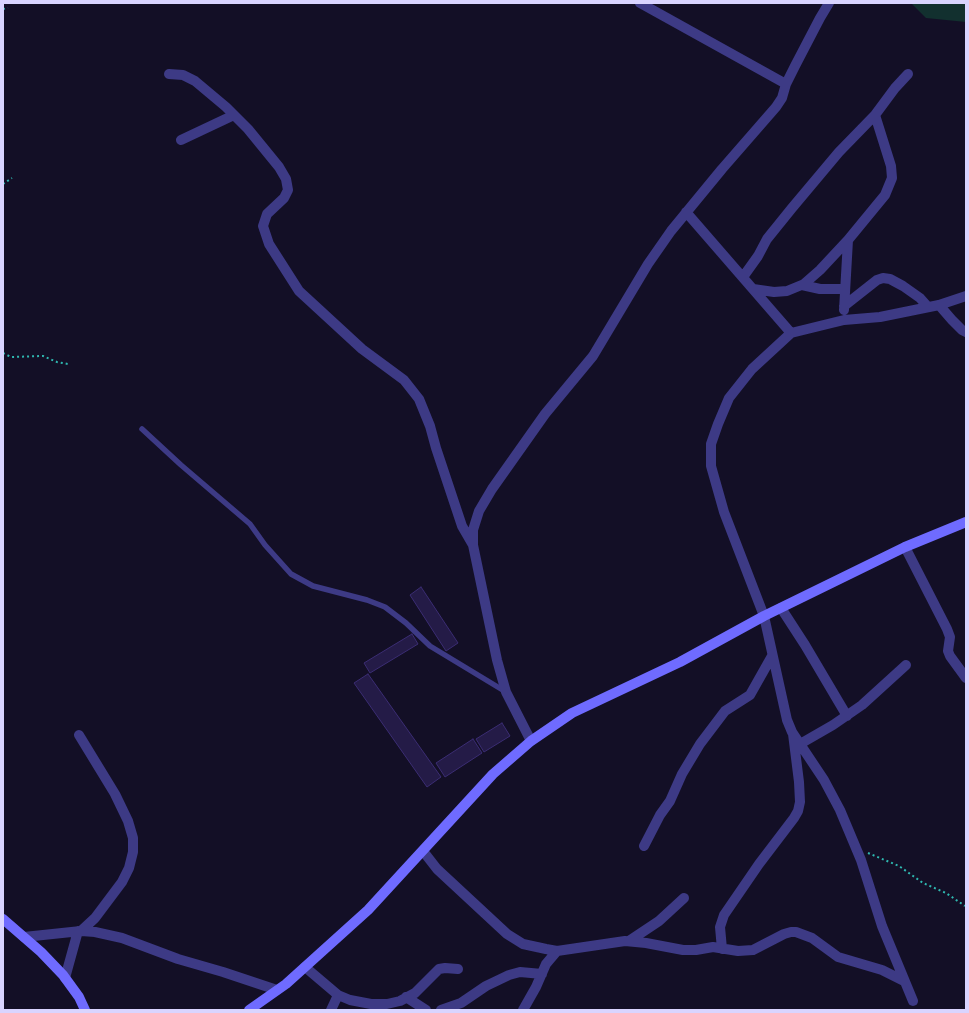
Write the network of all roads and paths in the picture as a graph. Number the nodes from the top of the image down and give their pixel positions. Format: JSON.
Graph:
{"nodes":[{"id":1,"x":640,"y":3,"type":"edge"},
{"id":2,"x":829,"y":3,"type":"edge"},
{"id":3,"x":8,"y":8,"type":"dead end"},
{"id":4,"x":3,"y":9,"type":"edge"},
{"id":5,"x":169,"y":74,"type":"dead end"},
{"id":6,"x":908,"y":74,"type":"dead end"},
{"id":7,"x":786,"y":84,"type":"junction"},
{"id":8,"x":234,"y":115,"type":"junction"},
{"id":9,"x":875,"y":116,"type":"junction"},
{"id":10,"x":182,"y":140,"type":"dead end"},
{"id":11,"x":12,"y":178,"type":"dead end"},
{"id":12,"x":3,"y":184,"type":"edge"},
{"id":13,"x":686,"y":212,"type":"junction"},
{"id":14,"x":848,"y":240,"type":"junction"},
{"id":15,"x":743,"y":277,"type":"junction"},
{"id":16,"x":802,"y":285,"type":"junction"},
{"id":17,"x":845,"y":287,"type":"junction"},
{"id":18,"x":867,"y":288,"type":"junction"},
{"id":19,"x":753,"y":289,"type":"junction"},
{"id":20,"x":966,"y":296,"type":"edge"},
{"id":21,"x":939,"y":305,"type":"junction"},
{"id":22,"x":844,"y":306,"type":"junction"},
{"id":23,"x":928,"y":307,"type":"junction"},
{"id":24,"x":844,"y":320,"type":"junction"},
{"id":25,"x":966,"y":332,"type":"edge"},
{"id":26,"x":791,"y":333,"type":"junction"},
{"id":27,"x":3,"y":354,"type":"edge"},
{"id":28,"x":68,"y":364,"type":"dead end"},
{"id":29,"x":142,"y":429,"type":"dead end"},
{"id":30,"x":966,"y":522,"type":"edge"},
{"id":31,"x":473,"y":545,"type":"junction"},
{"id":32,"x":905,"y":547,"type":"junction"},
{"id":33,"x":781,"y":608,"type":"junction"},
{"id":34,"x":764,"y":616,"type":"junction"},
{"id":35,"x":772,"y":656,"type":"junction"},
{"id":36,"x":906,"y":665,"type":"dead end"},
{"id":37,"x":966,"y":678,"type":"edge"},
{"id":38,"x":506,"y":692,"type":"junction"},
{"id":39,"x":847,"y":716,"type":"junction"},
{"id":40,"x":792,"y":732,"type":"junction"},
{"id":41,"x":79,"y":735,"type":"dead end"},
{"id":42,"x":531,"y":741,"type":"junction"},
{"id":43,"x":800,"y":744,"type":"junction"},
{"id":44,"x":644,"y":846,"type":"dead end"},
{"id":45,"x":855,"y":848,"type":"junction"},
{"id":46,"x":423,"y":851,"type":"junction"},
{"id":47,"x":684,"y":898,"type":"dead end"},
{"id":48,"x":965,"y":906,"type":"dead end"},
{"id":49,"x":3,"y":919,"type":"edge"},
{"id":50,"x":80,"y":931,"type":"junction"},
{"id":51,"x":24,"y":937,"type":"junction"},
{"id":52,"x":629,"y":942,"type":"junction"},
{"id":53,"x":722,"y":949,"type":"junction"},
{"id":54,"x":557,"y":951,"type":"junction"},
{"id":55,"x":305,"y":967,"type":"junction"},
{"id":56,"x":458,"y":969,"type":"dead end"},
{"id":57,"x":542,"y":974,"type":"junction"},
{"id":58,"x":65,"y":978,"type":"junction"},
{"id":59,"x":904,"y":981,"type":"junction"},
{"id":60,"x":277,"y":990,"type":"junction"},
{"id":61,"x":338,"y":995,"type":"junction"},
{"id":62,"x":406,"y":997,"type":"junction"},
{"id":63,"x":913,"y":1001,"type":"dead end"},
{"id":64,"x":85,"y":1010,"type":"edge"},
{"id":65,"x":249,"y":1010,"type":"edge"},
{"id":66,"x":331,"y":1010,"type":"edge"},
{"id":67,"x":426,"y":1010,"type":"edge"},
{"id":68,"x":441,"y":1010,"type":"edge"},
{"id":69,"x":523,"y":1010,"type":"edge"}],
"edges":[{"from":1,"to":7,"type":"street"},
{"from":2,"to":7,"type":"street"},
{"from":3,"to":4,"type":"path"},
{"from":5,"to":8,"type":"street"},
{"from":6,"to":9,"type":"street"},
{"from":7,"to":13,"type":"street"},
{"from":8,"to":10,"type":"street"},
{"from":8,"to":31,"type":"street"},
{"from":9,"to":14,"type":"street"},
{"from":9,"to":15,"type":"street"},
{"from":11,"to":12,"type":"path"},
{"from":13,"to":15,"type":"street"},
{"from":13,"to":31,"type":"street"},
{"from":14,"to":16,"type":"street"},
{"from":14,"to":17,"type":"street"},
{"from":15,"to":19,"type":"street"},
{"from":16,"to":17,"type":"street"},
{"from":16,"to":19,"type":"street"},
{"from":17,"to":18,"type":"street"},
{"from":17,"to":22,"type":"street"},
{"from":18,"to":22,"type":"street"},
{"from":18,"to":23,"type":"street"},
{"from":19,"to":26,"type":"street"},
{"from":20,"to":21,"type":"street"},
{"from":21,"to":23,"type":"street"},
{"from":21,"to":25,"type":"street"},
{"from":22,"to":24,"type":"street"},
{"from":23,"to":24,"type":"street"},
{"from":24,"to":26,"type":"street"},
{"from":26,"to":34,"type":"street"},
{"from":27,"to":28,"type":"path"},
{"from":29,"to":38,"type":"lane"},
{"from":30,"to":32,"type":"street"},
{"from":31,"to":38,"type":"street"},
{"from":32,"to":33,"type":"street"},
{"from":32,"to":37,"type":"street"},
{"from":33,"to":34,"type":"street"},
{"from":33,"to":39,"type":"street"},
{"from":34,"to":35,"type":"street"},
{"from":34,"to":42,"type":"street"},
{"from":35,"to":40,"type":"street"},
{"from":35,"to":44,"type":"street"},
{"from":36,"to":39,"type":"street"},
{"from":38,"to":42,"type":"street"},
{"from":39,"to":43,"type":"street"},
{"from":40,"to":43,"type":"street"},
{"from":40,"to":53,"type":"street"},
{"from":41,"to":50,"type":"street"},
{"from":42,"to":46,"type":"street"},
{"from":43,"to":45,"type":"street"},
{"from":45,"to":48,"type":"path"},
{"from":45,"to":59,"type":"street"},
{"from":46,"to":54,"type":"street"},
{"from":46,"to":55,"type":"street"},
{"from":47,"to":52,"type":"street"},
{"from":49,"to":51,"type":"street"},
{"from":50,"to":51,"type":"street"},
{"from":50,"to":58,"type":"street"},
{"from":50,"to":60,"type":"street"},
{"from":51,"to":58,"type":"street"},
{"from":52,"to":53,"type":"street"},
{"from":52,"to":54,"type":"street"},
{"from":53,"to":59,"type":"street"},
{"from":54,"to":57,"type":"street"},
{"from":55,"to":60,"type":"street"},
{"from":55,"to":61,"type":"street"},
{"from":56,"to":62,"type":"street"},
{"from":57,"to":68,"type":"street"},
{"from":57,"to":69,"type":"street"},
{"from":58,"to":64,"type":"street"},
{"from":59,"to":63,"type":"street"},
{"from":60,"to":65,"type":"street"},
{"from":61,"to":62,"type":"street"},
{"from":61,"to":66,"type":"street"},
{"from":62,"to":67,"type":"street"}]}
